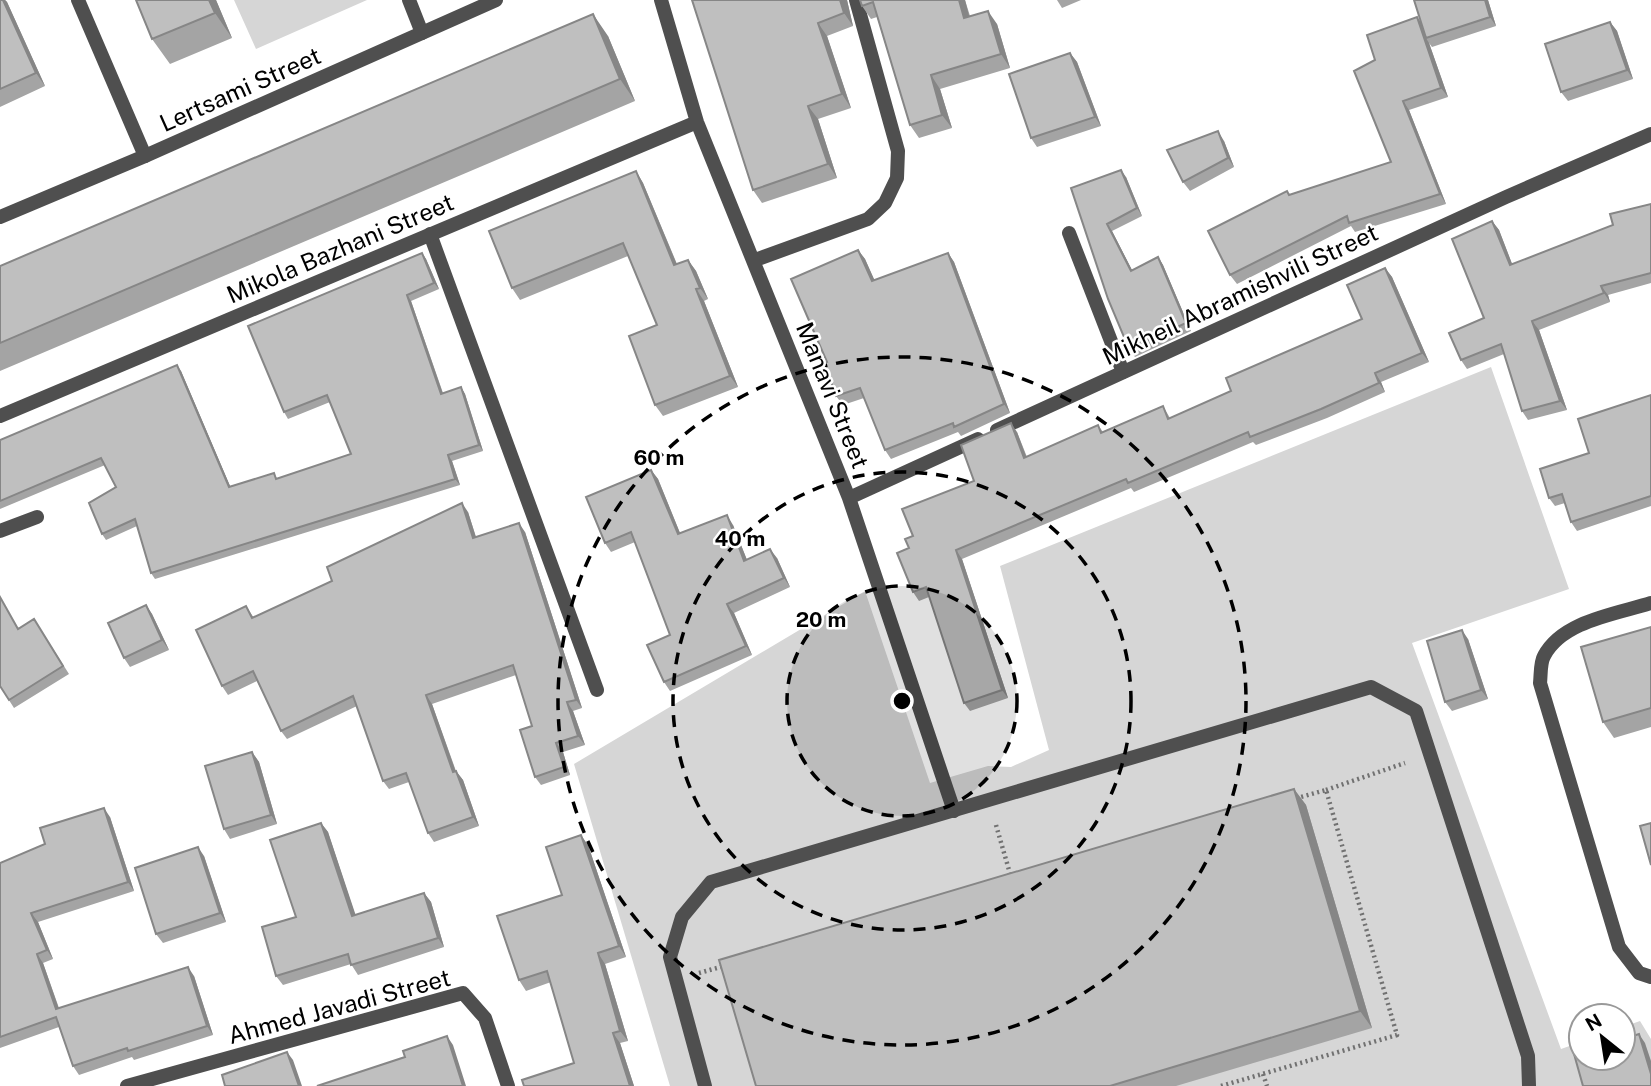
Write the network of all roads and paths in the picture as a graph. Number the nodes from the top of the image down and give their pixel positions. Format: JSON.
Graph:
{"nodes":[{"id":1,"x":78,"y":0,"type":"edge"},
{"id":2,"x":409,"y":0,"type":"edge"},
{"id":3,"x":496,"y":0,"type":"edge"},
{"id":4,"x":661,"y":0,"type":"edge"},
{"id":5,"x":856,"y":0,"type":"edge"},
{"id":6,"x":422,"y":33,"type":"junction"},
{"id":7,"x":697,"y":122,"type":"junction"},
{"id":8,"x":1651,"y":134,"type":"edge"},
{"id":9,"x":145,"y":156,"type":"junction"},
{"id":10,"x":0,"y":216,"type":"edge"},
{"id":11,"x":1069,"y":233,"type":"dead end"},
{"id":12,"x":430,"y":234,"type":"junction"},
{"id":13,"x":755,"y":260,"type":"junction"},
{"id":14,"x":1123,"y":372,"type":"junction"},
{"id":15,"x":0,"y":416,"type":"edge"},
{"id":16,"x":849,"y":498,"type":"junction"},
{"id":17,"x":37,"y":517,"type":"dead end"},
{"id":18,"x":0,"y":531,"type":"edge"},
{"id":19,"x":1651,"y":603,"type":"edge"},
{"id":20,"x":597,"y":690,"type":"dead end"},
{"id":21,"x":1430,"y":755,"type":"junction"},
{"id":22,"x":1326,"y":790,"type":"junction"},
{"id":23,"x":988,"y":800,"type":"junction"},
{"id":24,"x":1287,"y":801,"type":"edge"},
{"id":25,"x":954,"y":811,"type":"junction"},
{"id":26,"x":1013,"y":881,"type":"edge"},
{"id":27,"x":728,"y":964,"type":"edge"},
{"id":28,"x":1645,"y":975,"type":"edge"},
{"id":29,"x":677,"y":979,"type":"junction"},
{"id":30,"x":1263,"y":1074,"type":"junction"},
{"id":31,"x":127,"y":1086,"type":"edge"},
{"id":32,"x":508,"y":1086,"type":"edge"},
{"id":33,"x":705,"y":1086,"type":"edge"},
{"id":34,"x":1221,"y":1086,"type":"edge"},
{"id":35,"x":1267,"y":1086,"type":"edge"},
{"id":36,"x":1529,"y":1086,"type":"edge"}],
"edges":[{"from":1,"to":9,"type":"street"},
{"from":2,"to":6,"type":"street"},
{"from":3,"to":6,"type":"street","name":"Lertsami Street"},
{"from":4,"to":7,"type":"street","name":"Manavi Street"},
{"from":5,"to":13,"type":"street"},
{"from":6,"to":9,"type":"street","name":"Lertsami Street"},
{"from":7,"to":12,"type":"street","name":"Mikola Bazhani Street"},
{"from":7,"to":13,"type":"street","name":"Manavi Street"},
{"from":8,"to":14,"type":"street","name":"Mikheil Abramishvili Street"},
{"from":9,"to":10,"type":"street","name":"Lertsami Street"},
{"from":11,"to":14,"type":"street"},
{"from":12,"to":15,"type":"street","name":"Mikola Bazhani Street"},
{"from":12,"to":20,"type":"street"},
{"from":13,"to":16,"type":"street","name":"Manavi Street"},
{"from":14,"to":16,"type":"street","name":"Mikheil Abramishvili Street"},
{"from":16,"to":25,"type":"street","name":"Manavi Street"},
{"from":17,"to":18,"type":"street"},
{"from":19,"to":28,"type":"street"},
{"from":21,"to":22,"type":"path"},
{"from":21,"to":23,"type":"street"},
{"from":21,"to":36,"type":"street"},
{"from":22,"to":24,"type":"path"},
{"from":22,"to":30,"type":"path"},
{"from":23,"to":25,"type":"street"},
{"from":23,"to":26,"type":"path"},
{"from":25,"to":29,"type":"street"},
{"from":27,"to":29,"type":"path"},
{"from":29,"to":33,"type":"street"},
{"from":30,"to":34,"type":"path"},
{"from":30,"to":35,"type":"path"},
{"from":31,"to":32,"type":"street","name":"Ahmed Javadi Street"}]}
